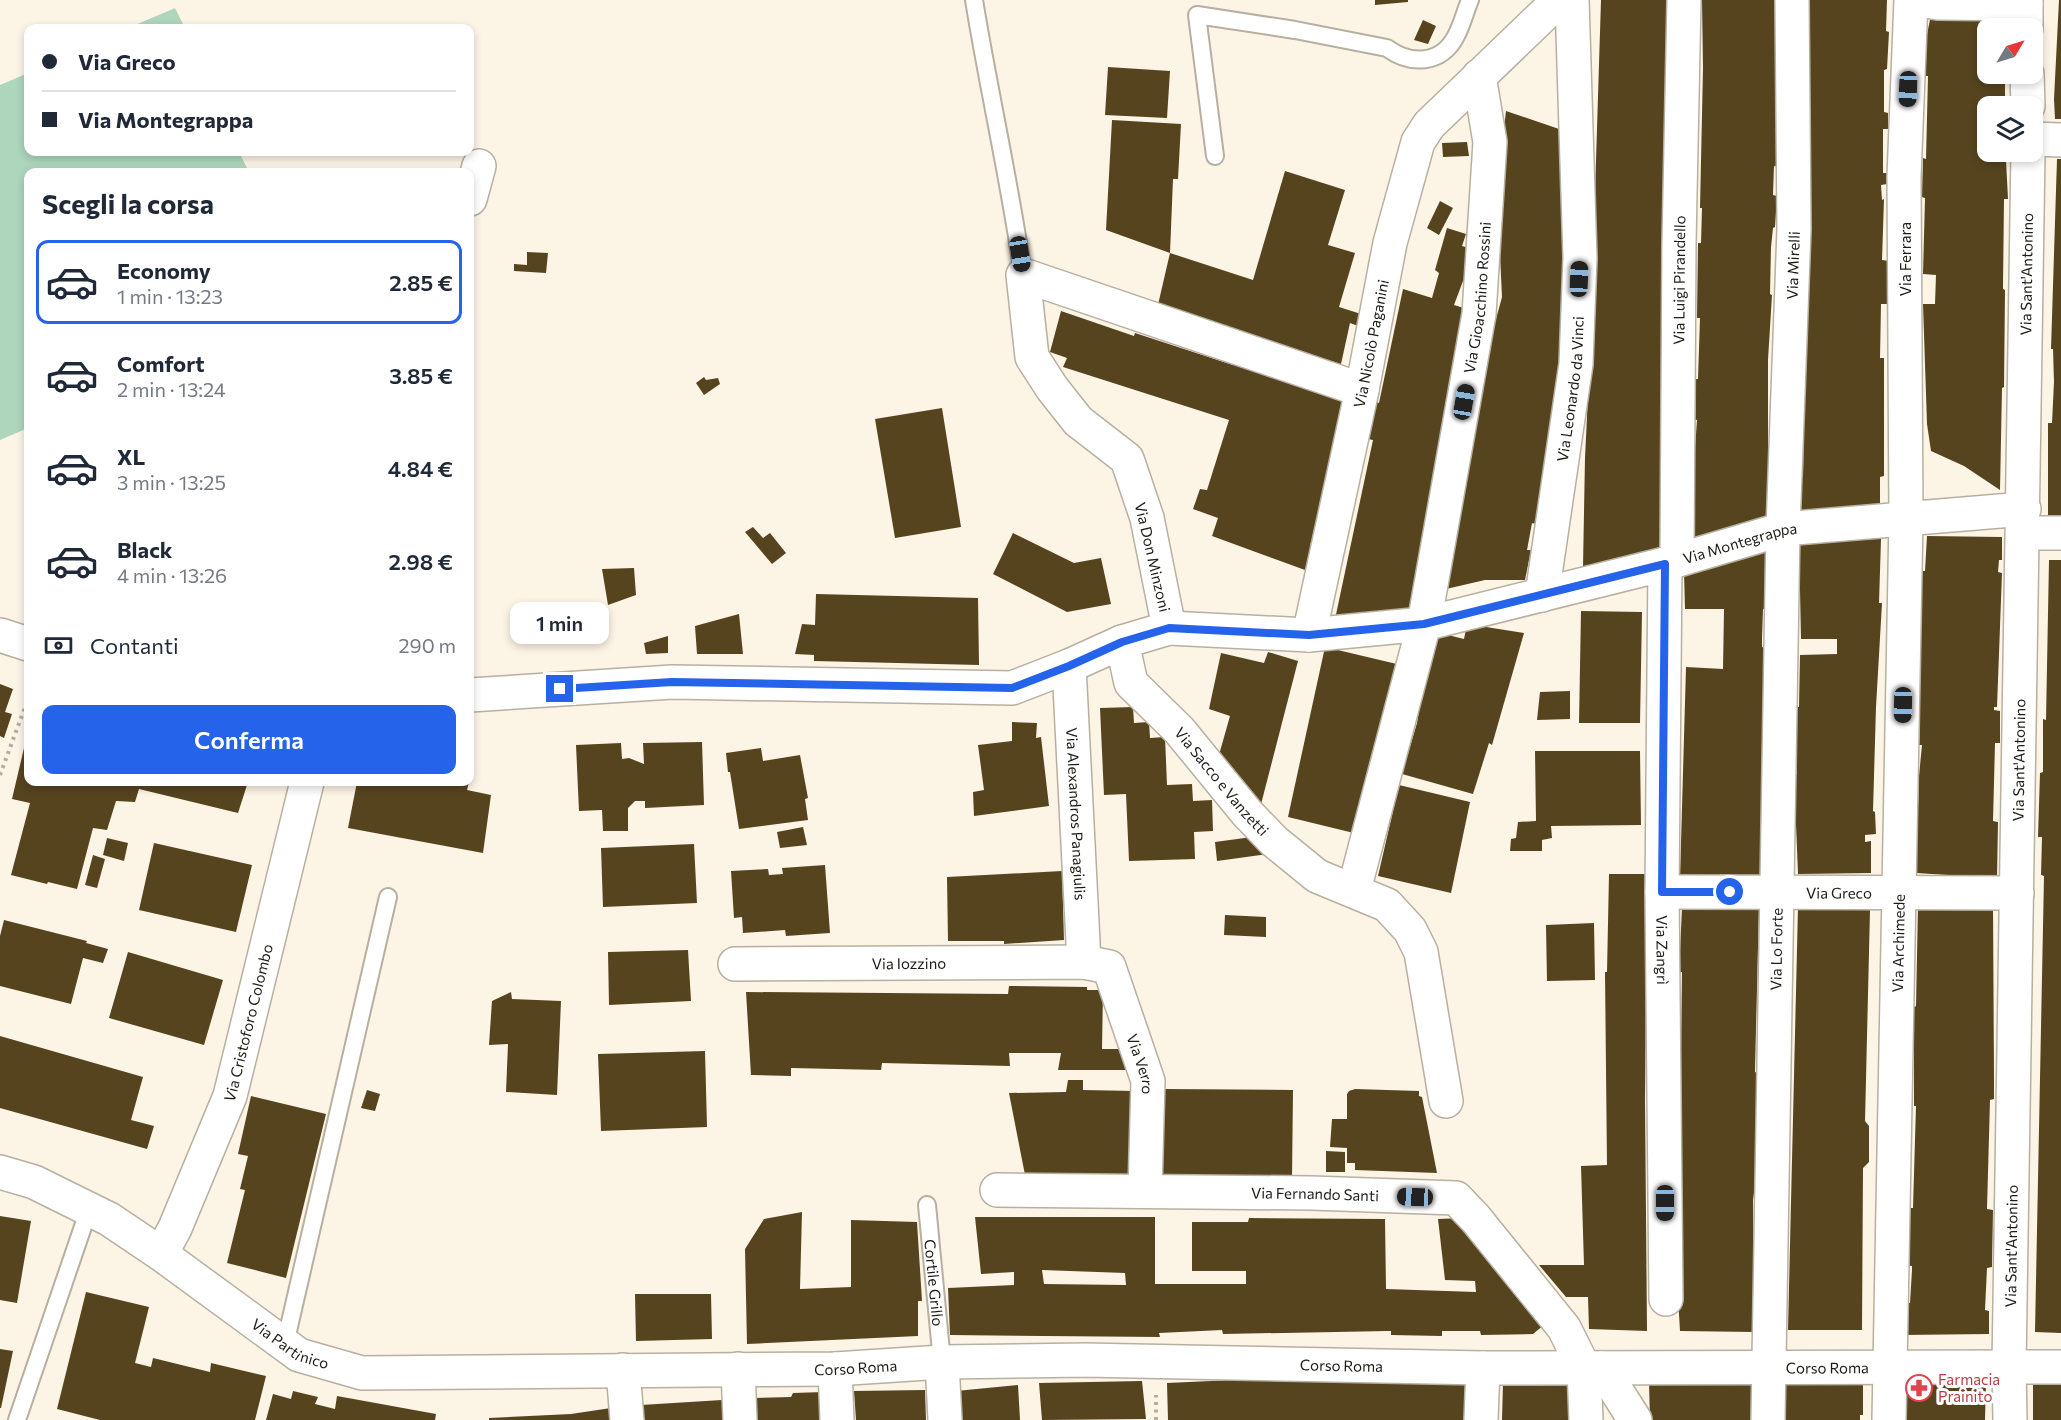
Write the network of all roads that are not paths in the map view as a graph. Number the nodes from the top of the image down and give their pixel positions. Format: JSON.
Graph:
{"nodes":[{"id":1,"x":974,"y":0,"type":"edge"},
{"id":2,"x":1470,"y":0,"type":"edge"},
{"id":3,"x":1559,"y":0,"type":"edge"},
{"id":4,"x":1572,"y":0,"type":"edge"},
{"id":5,"x":1684,"y":0,"type":"edge"},
{"id":6,"x":1792,"y":0,"type":"edge"},
{"id":7,"x":1911,"y":0,"type":"edge"},
{"id":8,"x":1919,"y":0,"type":"edge"},
{"id":9,"x":2026,"y":11,"type":"edge"},
{"id":10,"x":1479,"y":76,"type":"junction"},
{"id":11,"x":2043,"y":139,"type":"edge"},
{"id":12,"x":2061,"y":140,"type":"edge"},
{"id":13,"x":1215,"y":156,"type":"dead end"},
{"id":14,"x":2028,"y":162,"type":"edge"},
{"id":15,"x":479,"y":166,"type":"dead end"},
{"id":16,"x":474,"y":184,"type":"edge"},
{"id":17,"x":1023,"y":275,"type":"junction"},
{"id":18,"x":1362,"y":390,"type":"junction"},
{"id":19,"x":1906,"y":518,"type":"junction"},
{"id":20,"x":2024,"y":521,"type":"junction"},
{"id":21,"x":1783,"y":529,"type":"junction"},
{"id":22,"x":2061,"y":533,"type":"edge"},
{"id":23,"x":1671,"y":562,"type":"junction"},
{"id":24,"x":1542,"y":595,"type":"junction"},
{"id":25,"x":1424,"y":624,"type":"junction"},
{"id":26,"x":1169,"y":628,"type":"junction"},
{"id":27,"x":0,"y":635,"type":"edge"},
{"id":28,"x":1309,"y":635,"type":"junction"},
{"id":29,"x":1122,"y":642,"type":"junction"},
{"id":30,"x":24,"y":643,"type":"edge"},
{"id":31,"x":1069,"y":666,"type":"junction"},
{"id":32,"x":474,"y":695,"type":"edge"},
{"id":33,"x":306,"y":786,"type":"edge"},
{"id":34,"x":1354,"y":890,"type":"junction"},
{"id":35,"x":1662,"y":892,"type":"junction"},
{"id":36,"x":1776,"y":892,"type":"junction"},
{"id":37,"x":1899,"y":893,"type":"junction"},
{"id":38,"x":2017,"y":893,"type":"junction"},
{"id":39,"x":388,"y":897,"type":"dead end"},
{"id":40,"x":1084,"y":962,"type":"junction"},
{"id":41,"x":735,"y":964,"type":"dead end"},
{"id":42,"x":1446,"y":1101,"type":"dead end"},
{"id":43,"x":0,"y":1172,"type":"edge"},
{"id":44,"x":997,"y":1190,"type":"dead end"},
{"id":45,"x":1144,"y":1191,"type":"junction"},
{"id":46,"x":927,"y":1205,"type":"dead end"},
{"id":47,"x":89,"y":1209,"type":"junction"},
{"id":48,"x":161,"y":1254,"type":"junction"},
{"id":49,"x":1666,"y":1299,"type":"dead end"},
{"id":50,"x":285,"y":1344,"type":"junction"},
{"id":51,"x":942,"y":1362,"type":"junction"},
{"id":52,"x":2009,"y":1367,"type":"junction"},
{"id":53,"x":2061,"y":1367,"type":"edge"},
{"id":54,"x":1483,"y":1368,"type":"junction"},
{"id":55,"x":1593,"y":1368,"type":"junction"},
{"id":56,"x":1769,"y":1368,"type":"junction"},
{"id":57,"x":1890,"y":1368,"type":"junction"},
{"id":58,"x":738,"y":1369,"type":"junction"},
{"id":59,"x":835,"y":1369,"type":"junction"},
{"id":60,"x":624,"y":1370,"type":"junction"},
{"id":61,"x":17,"y":1420,"type":"edge"},
{"id":62,"x":627,"y":1420,"type":"edge"},
{"id":63,"x":740,"y":1420,"type":"edge"},
{"id":64,"x":837,"y":1420,"type":"edge"},
{"id":65,"x":945,"y":1420,"type":"edge"},
{"id":66,"x":1481,"y":1420,"type":"edge"},
{"id":67,"x":1586,"y":1420,"type":"edge"},
{"id":68,"x":1635,"y":1420,"type":"edge"},
{"id":69,"x":1768,"y":1420,"type":"edge"},
{"id":70,"x":1889,"y":1420,"type":"edge"},
{"id":71,"x":2010,"y":1420,"type":"edge"}],
"edges":[{"from":1,"to":17,"type":"lane"},
{"from":2,"to":13,"type":"lane"},
{"from":3,"to":10,"type":"street","name":"Via Nicolò Paganini"},
{"from":4,"to":24,"type":"street","name":"Via Leonardo da Vinci"},
{"from":5,"to":23,"type":"street","name":"Via Luigi Pirandello"},
{"from":6,"to":21,"type":"street","name":"Via Mirelli"},
{"from":7,"to":19,"type":"street","name":"Via Ferrara"},
{"from":8,"to":9,"type":"street"},
{"from":10,"to":18,"type":"street","name":"Via Nicolò Paganini"},
{"from":10,"to":25,"type":"street","name":"Via Gioacchino Rossini"},
{"from":11,"to":12,"type":"street"},
{"from":14,"to":20,"type":"street","name":"Via Sant'Antonino"},
{"from":15,"to":16,"type":"street"},
{"from":17,"to":18,"type":"street"},
{"from":17,"to":26,"type":"street","name":"Via Don Minzoni"},
{"from":18,"to":28,"type":"street","name":"Via Nicolò Paganini"},
{"from":19,"to":20,"type":"street","name":"Via Montegrappa"},
{"from":19,"to":21,"type":"street","name":"Via Montegrappa"},
{"from":19,"to":37,"type":"street","name":"Via Archimede"},
{"from":20,"to":22,"type":"street","name":"Via Montegrappa"},
{"from":20,"to":38,"type":"street","name":"Via Sant'Antonino"},
{"from":21,"to":23,"type":"street","name":"Via Montegrappa"},
{"from":21,"to":36,"type":"street","name":"Via Lo Forte"},
{"from":23,"to":24,"type":"street","name":"Via Montegrappa"},
{"from":23,"to":35,"type":"street","name":"Via Zangrì"},
{"from":24,"to":25,"type":"street","name":"Via Montegrappa"},
{"from":25,"to":28,"type":"street","name":"Via Montegrappa"},
{"from":25,"to":34,"type":"street"},
{"from":26,"to":28,"type":"street","name":"Via Montegrappa"},
{"from":26,"to":29,"type":"street","name":"Via Montegrappa"},
{"from":27,"to":30,"type":"street"},
{"from":29,"to":31,"type":"street","name":"Via Montegrappa"},
{"from":29,"to":34,"type":"street","name":"Via Sacco e Vanzetti"},
{"from":31,"to":32,"type":"street","name":"Via Montegrappa"},
{"from":31,"to":40,"type":"street","name":"Via Alexandros Panagiulis"},
{"from":33,"to":48,"type":"street","name":"Via Cristoforo Colombo"},
{"from":34,"to":42,"type":"street","name":"Via Sacco e Vanzetti"},
{"from":35,"to":36,"type":"street","name":"Via Greco"},
{"from":35,"to":49,"type":"street","name":"Via Zangrì"},
{"from":36,"to":37,"type":"street","name":"Via Greco"},
{"from":36,"to":56,"type":"street","name":"Via Lo Forte"},
{"from":37,"to":38,"type":"street","name":"Via Greco"},
{"from":37,"to":57,"type":"street","name":"Via Archimede"},
{"from":38,"to":52,"type":"street","name":"Via Sant'Antonino"},
{"from":39,"to":50,"type":"lane"},
{"from":40,"to":41,"type":"street","name":"Via Iozzino"},
{"from":40,"to":45,"type":"street","name":"Via Verro"},
{"from":43,"to":47,"type":"street","name":"Via Partinico"},
{"from":44,"to":45,"type":"street","name":"Via Fernando Santi"},
{"from":45,"to":55,"type":"street","name":"Via Fernando Santi"},
{"from":46,"to":51,"type":"lane","name":"Cortile Grillo"},
{"from":47,"to":48,"type":"street","name":"Via Partinico"},
{"from":47,"to":61,"type":"lane"},
{"from":48,"to":50,"type":"street","name":"Via Partinico"},
{"from":50,"to":60,"type":"street","name":"Via Partinico"},
{"from":51,"to":54,"type":"street","name":"Corso Roma"},
{"from":51,"to":59,"type":"street","name":"Corso Roma"},
{"from":51,"to":65,"type":"street"},
{"from":52,"to":53,"type":"street","name":"Corso Roma"},
{"from":52,"to":57,"type":"street","name":"Corso Roma"},
{"from":52,"to":71,"type":"street","name":"Via Sant'Antonino"},
{"from":54,"to":55,"type":"street","name":"Corso Roma"},
{"from":54,"to":66,"type":"street"},
{"from":55,"to":56,"type":"street","name":"Corso Roma"},
{"from":55,"to":67,"type":"street"},
{"from":55,"to":68,"type":"street","name":"Via Fernando Santi"},
{"from":56,"to":57,"type":"street","name":"Corso Roma"},
{"from":56,"to":69,"type":"street","name":"Via Lo Forte"},
{"from":57,"to":70,"type":"street","name":"Via Archimede"},
{"from":58,"to":59,"type":"street","name":"Corso Roma"},
{"from":58,"to":60,"type":"street","name":"Corso Roma"},
{"from":58,"to":63,"type":"street"},
{"from":59,"to":64,"type":"street"},
{"from":60,"to":62,"type":"street"}]}
